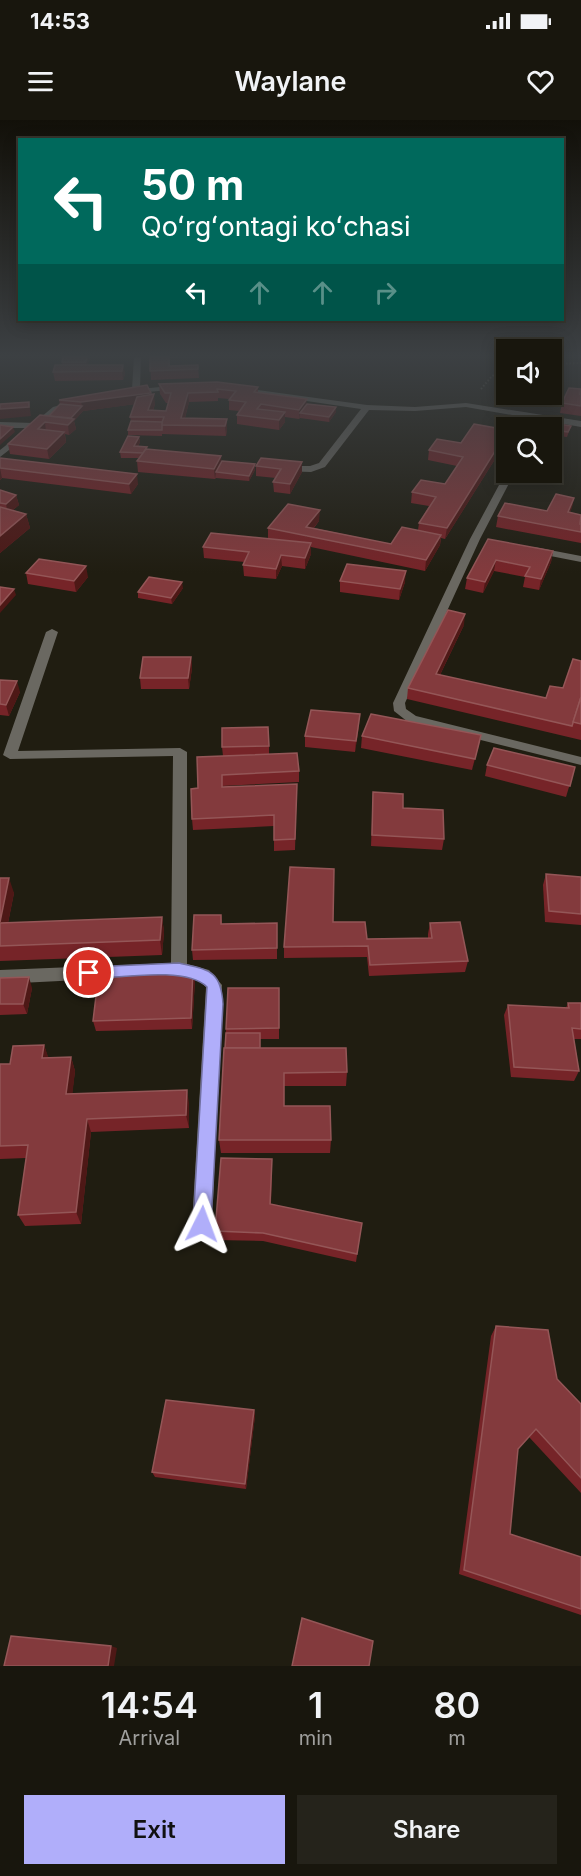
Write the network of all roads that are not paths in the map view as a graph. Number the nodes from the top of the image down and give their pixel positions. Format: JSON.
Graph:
{"nodes":[{"id":1,"x":28,"y":429,"type":"edge"},
{"id":2,"x":350,"y":429,"type":"edge"},
{"id":3,"x":0,"y":454,"type":"edge"},
{"id":4,"x":275,"y":467,"type":"edge"},
{"id":5,"x":505,"y":483,"type":"edge"},
{"id":6,"x":475,"y":539,"type":"junction"},
{"id":7,"x":487,"y":541,"type":"edge"},
{"id":8,"x":522,"y":548,"type":"edge"},
{"id":9,"x":581,"y":559,"type":"edge"},
{"id":10,"x":52,"y":632,"type":"dead end"},
{"id":11,"x":581,"y":761,"type":"edge"},
{"id":12,"x":179,"y":969,"type":"junction"},
{"id":13,"x":0,"y":977,"type":"edge"},
{"id":14,"x":202,"y":1224,"type":"dead end"}],
"edges":[{"from":1,"to":3,"type":"street"},
{"from":2,"to":4,"type":"street"},
{"from":5,"to":6,"type":"street"},
{"from":6,"to":7,"type":"street"},
{"from":6,"to":11,"type":"street"},
{"from":8,"to":9,"type":"street"},
{"from":10,"to":12,"type":"street"},
{"from":12,"to":13,"type":"street"},
{"from":12,"to":14,"type":"street"}]}
